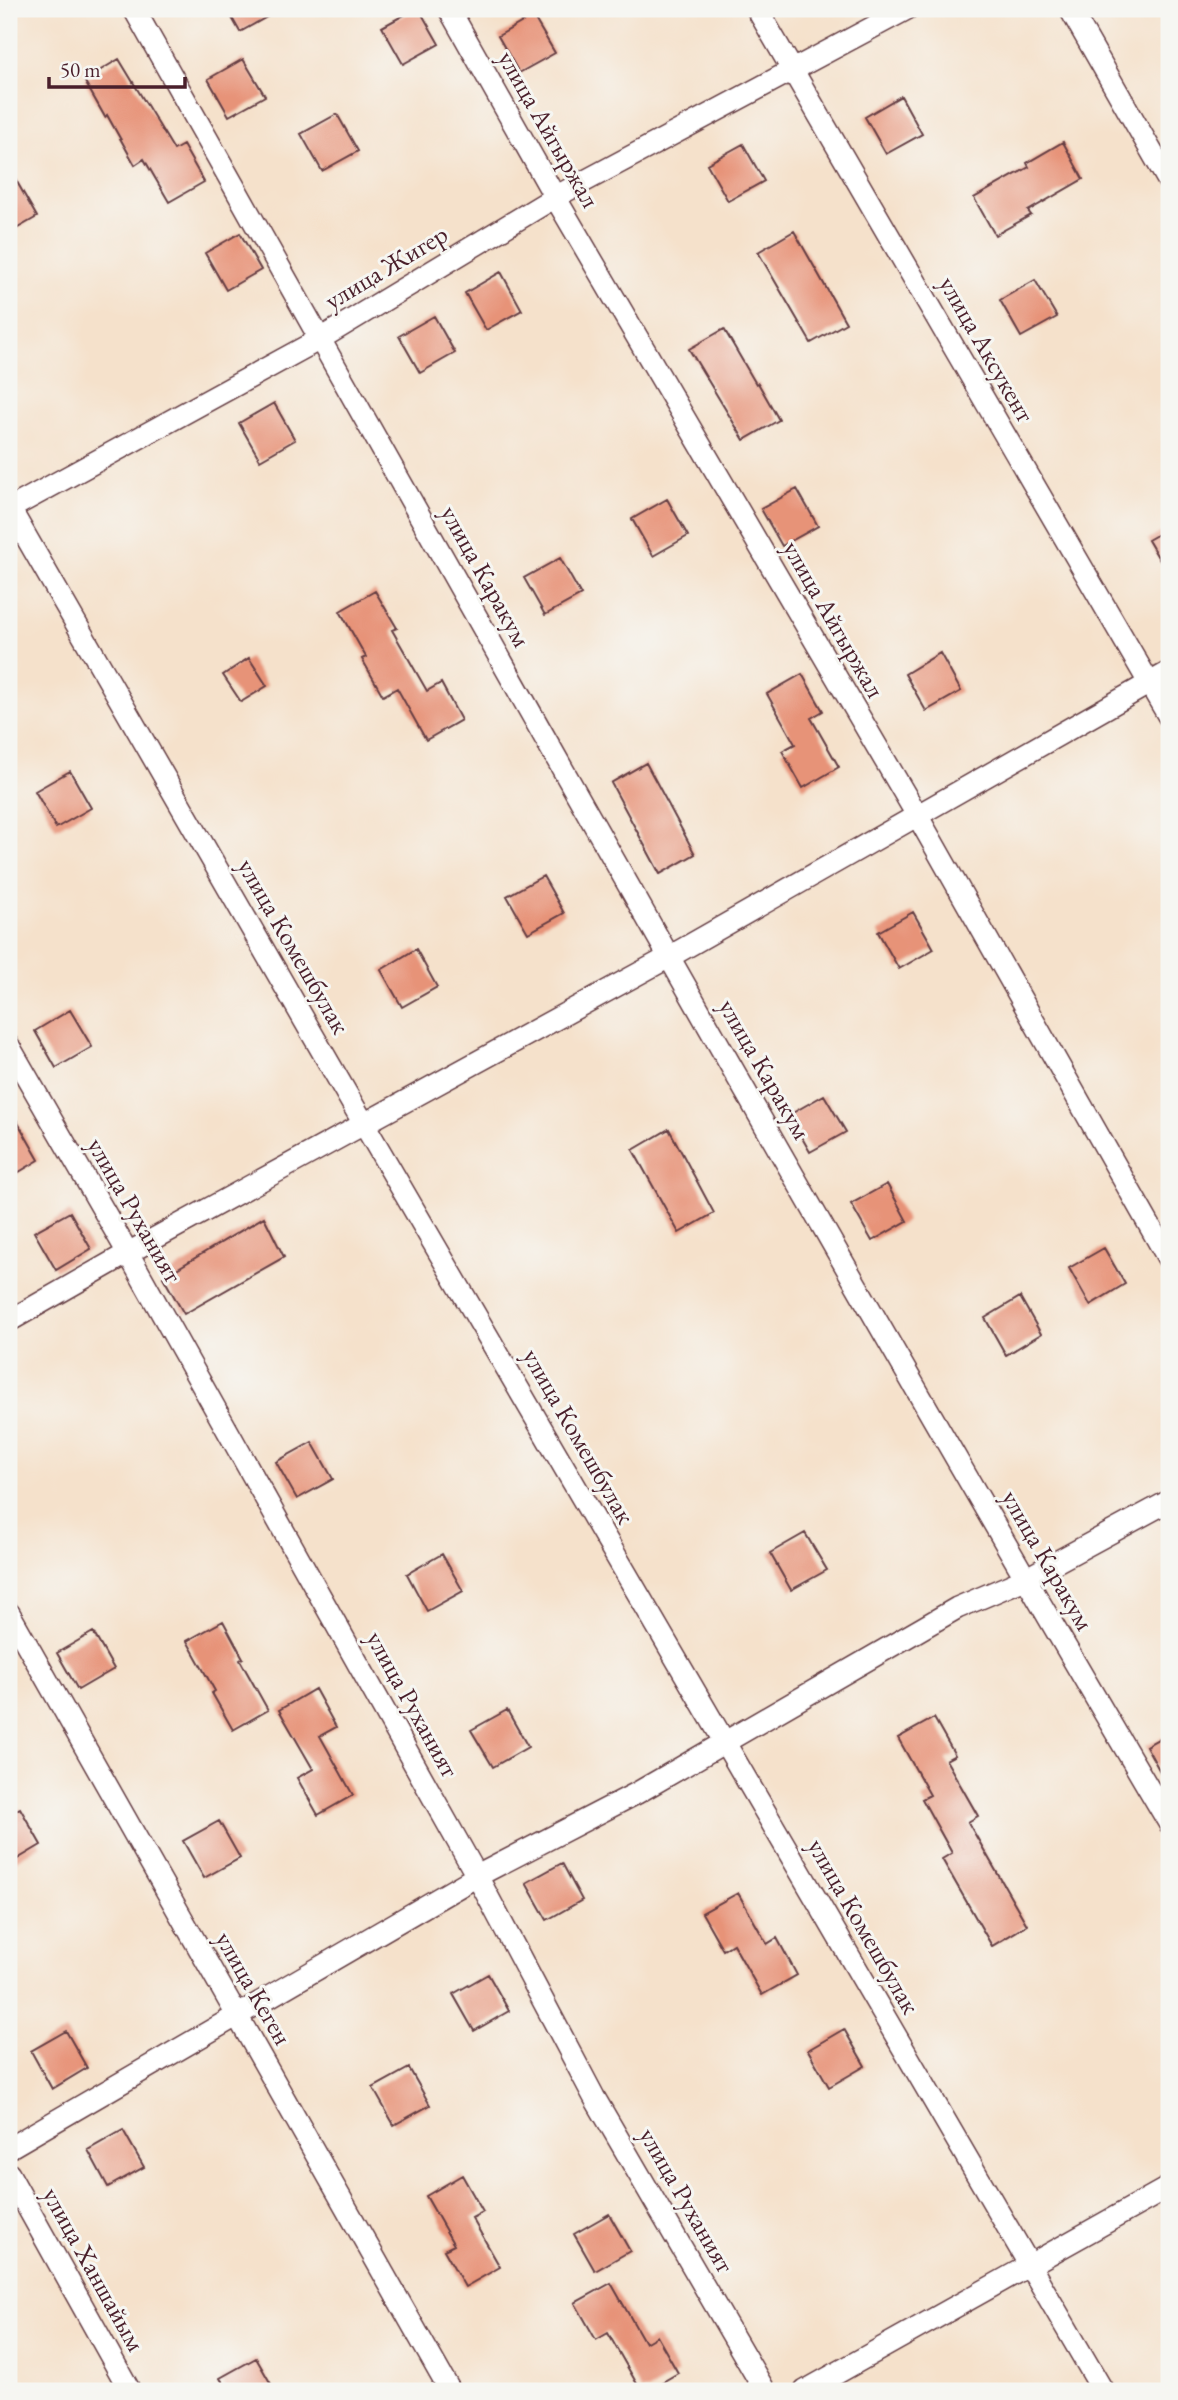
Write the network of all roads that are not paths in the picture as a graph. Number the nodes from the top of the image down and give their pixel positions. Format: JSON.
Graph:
{"nodes":[{"id":1,"x":134,"y":9,"type":"edge"},
{"id":2,"x":449,"y":9,"type":"edge"},
{"id":3,"x":757,"y":9,"type":"edge"},
{"id":4,"x":907,"y":9,"type":"edge"},
{"id":5,"x":1070,"y":9,"type":"edge"},
{"id":6,"x":790,"y":70,"type":"junction"},
{"id":7,"x":1169,"y":182,"type":"edge"},
{"id":8,"x":555,"y":197,"type":"junction"},
{"id":9,"x":320,"y":339,"type":"junction"},
{"id":10,"x":9,"y":508,"type":"edge"},
{"id":11,"x":1169,"y":672,"type":"edge"},
{"id":12,"x":1150,"y":683,"type":"junction"},
{"id":13,"x":1169,"y":717,"type":"edge"},
{"id":14,"x":917,"y":816,"type":"junction"},
{"id":15,"x":669,"y":957,"type":"junction"},
{"id":16,"x":9,"y":1046,"type":"edge"},
{"id":17,"x":364,"y":1124,"type":"junction"},
{"id":18,"x":128,"y":1253,"type":"junction"},
{"id":19,"x":1169,"y":1259,"type":"edge"},
{"id":20,"x":9,"y":1321,"type":"edge"},
{"id":21,"x":1169,"y":1501,"type":"edge"},
{"id":22,"x":1026,"y":1579,"type":"junction"},
{"id":23,"x":9,"y":1613,"type":"edge"},
{"id":24,"x":725,"y":1742,"type":"junction"},
{"id":25,"x":1169,"y":1823,"type":"edge"},
{"id":26,"x":477,"y":1876,"type":"junction"},
{"id":27,"x":237,"y":2015,"type":"junction"},
{"id":28,"x":9,"y":2148,"type":"edge"},
{"id":29,"x":9,"y":2174,"type":"edge"},
{"id":30,"x":1169,"y":2187,"type":"edge"},
{"id":31,"x":1030,"y":2265,"type":"junction"},
{"id":32,"x":130,"y":2391,"type":"edge"},
{"id":33,"x":450,"y":2391,"type":"edge"},
{"id":34,"x":765,"y":2391,"type":"edge"},
{"id":35,"x":805,"y":2391,"type":"edge"},
{"id":36,"x":1103,"y":2391,"type":"edge"}],
"edges":[{"from":1,"to":9,"type":"street","name":"улица Каракум"},
{"from":2,"to":8,"type":"street","name":"улица Айгыржал"},
{"from":3,"to":6,"type":"street","name":"улица Аксукент"},
{"from":4,"to":6,"type":"street","name":"улица Жигер"},
{"from":5,"to":7,"type":"street"},
{"from":6,"to":8,"type":"street","name":"улица Жигер"},
{"from":6,"to":12,"type":"street","name":"улица Аксукент"},
{"from":8,"to":9,"type":"street","name":"улица Жигер"},
{"from":8,"to":14,"type":"street","name":"улица Айгыржал"},
{"from":9,"to":10,"type":"street","name":"улица Жигер"},
{"from":9,"to":15,"type":"street","name":"улица Каракум"},
{"from":10,"to":17,"type":"street","name":"улица Комешбулак"},
{"from":11,"to":12,"type":"street"},
{"from":12,"to":13,"type":"street","name":"улица Аксукент"},
{"from":12,"to":14,"type":"street"},
{"from":14,"to":15,"type":"street"},
{"from":14,"to":19,"type":"street","name":"улица Айгыржал"},
{"from":15,"to":17,"type":"street"},
{"from":15,"to":22,"type":"street","name":"улица Каракум"},
{"from":16,"to":18,"type":"street","name":"улица Руханият"},
{"from":17,"to":18,"type":"street"},
{"from":17,"to":24,"type":"street","name":"улица Комешбулак"},
{"from":18,"to":20,"type":"street"},
{"from":18,"to":26,"type":"street","name":"улица Руханият"},
{"from":21,"to":22,"type":"street"},
{"from":22,"to":24,"type":"street"},
{"from":22,"to":25,"type":"street","name":"улица Каракум"},
{"from":23,"to":27,"type":"street","name":"улица Кеген"},
{"from":24,"to":26,"type":"street"},
{"from":24,"to":31,"type":"street","name":"улица Комешбулак"},
{"from":26,"to":27,"type":"street"},
{"from":26,"to":34,"type":"street","name":"улица Руханият"},
{"from":27,"to":28,"type":"street"},
{"from":27,"to":33,"type":"street","name":"улица Кеген"},
{"from":29,"to":32,"type":"street","name":"улица Ханшайым"},
{"from":30,"to":31,"type":"street"},
{"from":31,"to":35,"type":"street"},
{"from":31,"to":36,"type":"street","name":"улица Комешбулак"}]}
